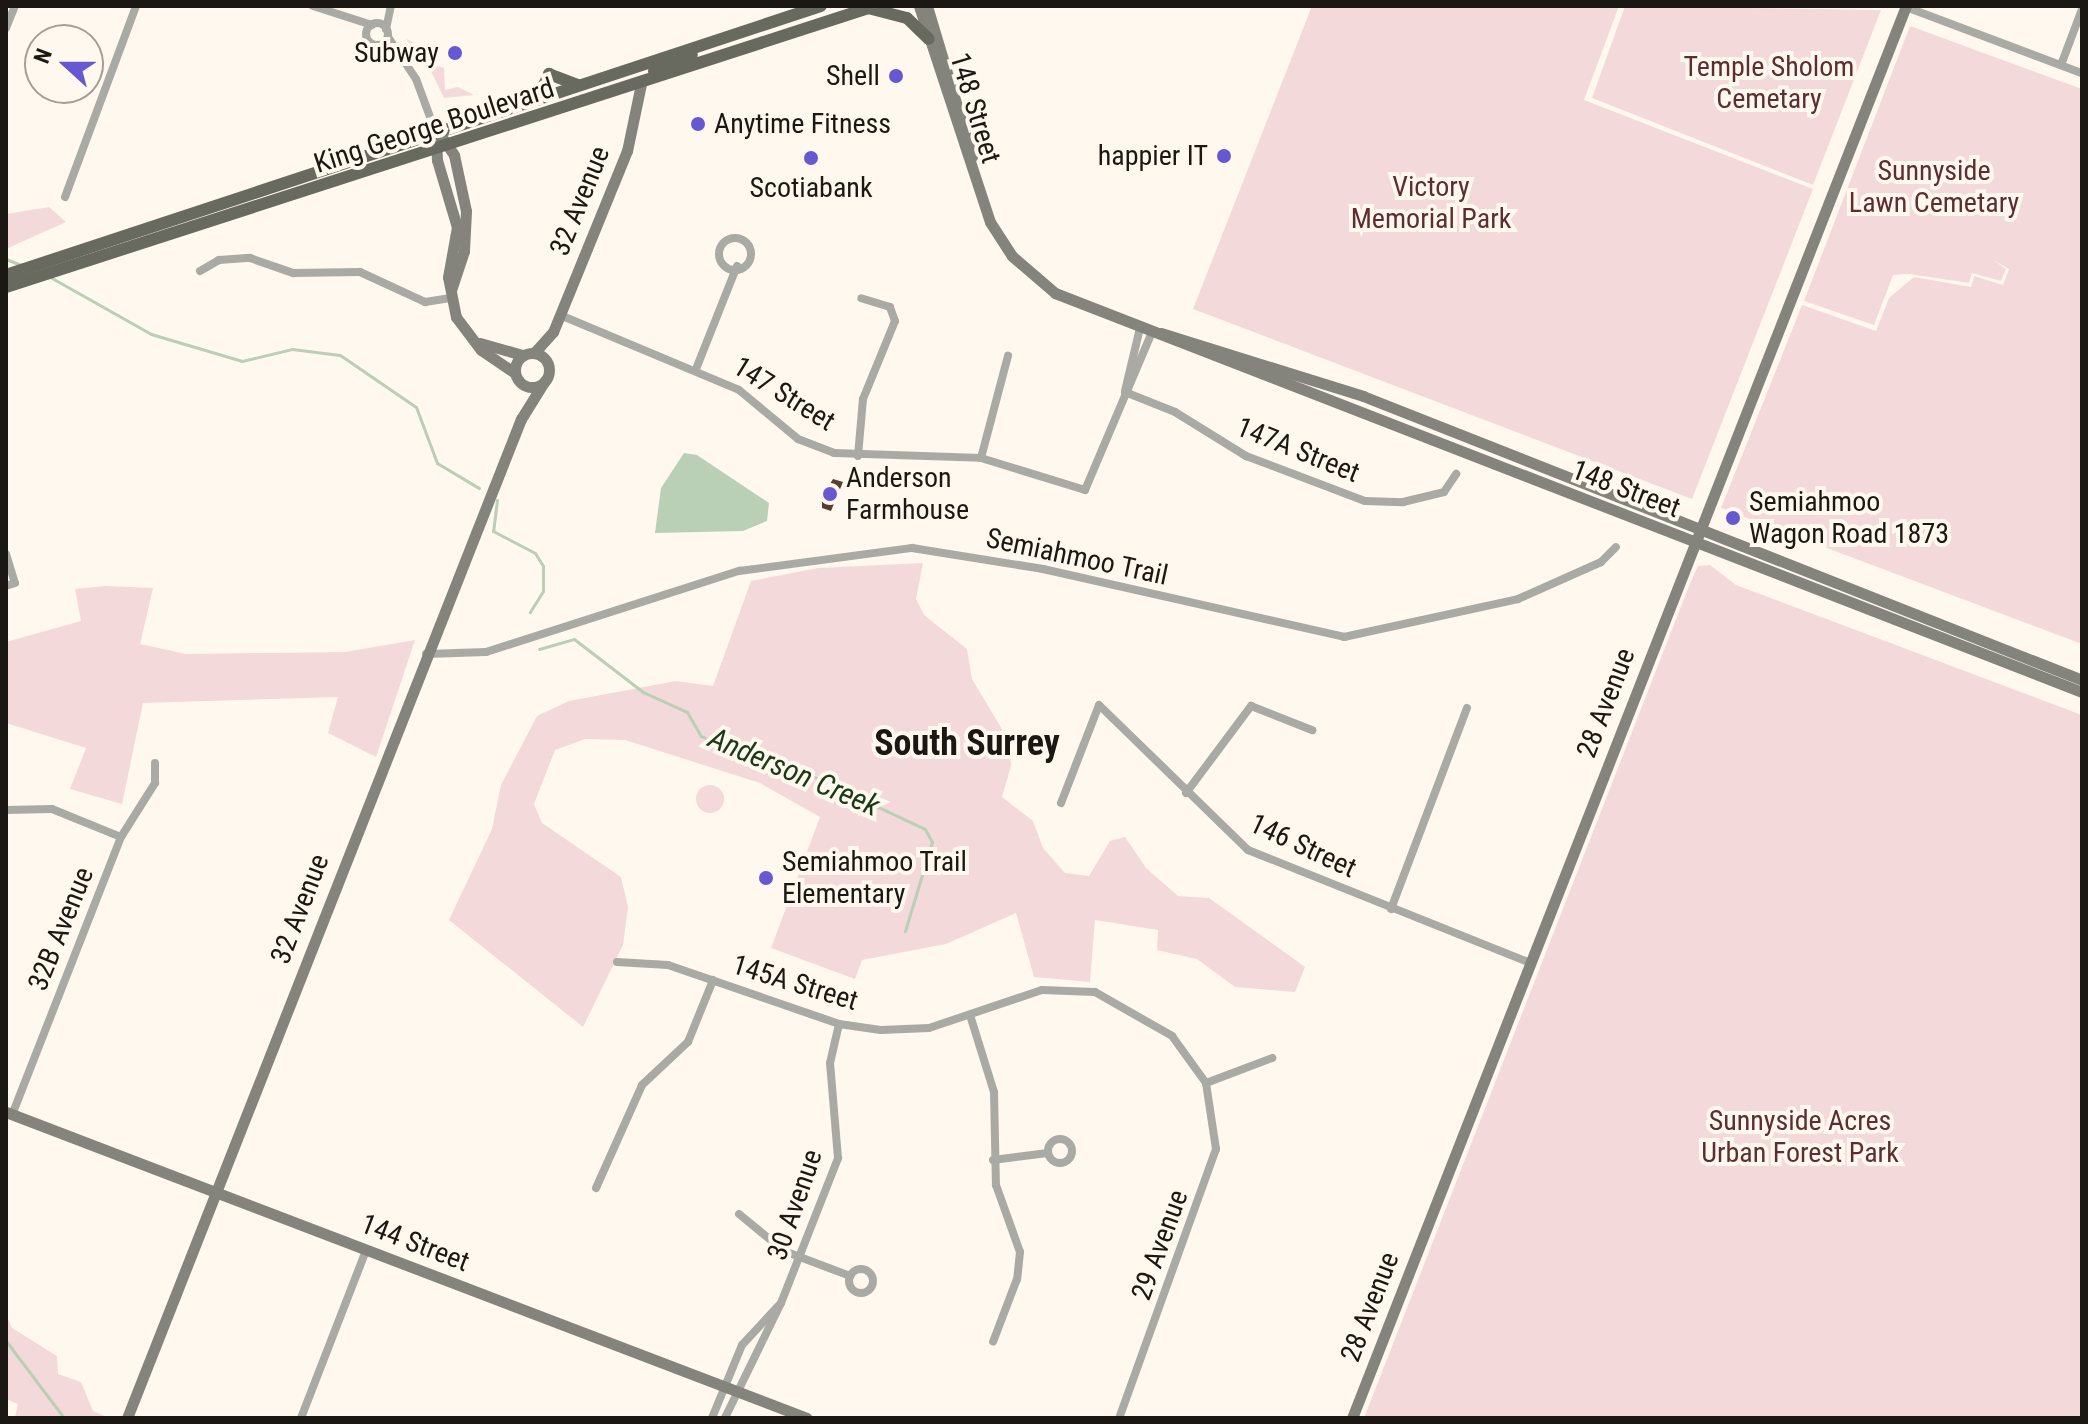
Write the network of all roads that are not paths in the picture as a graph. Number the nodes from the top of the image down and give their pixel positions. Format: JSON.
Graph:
{"nodes":[{"id":1,"x":15,"y":6,"type":"edge"},
{"id":2,"x":136,"y":6,"type":"edge"},
{"id":3,"x":313,"y":6,"type":"edge"},
{"id":4,"x":821,"y":6,"type":"edge"},
{"id":5,"x":919,"y":6,"type":"edge"},
{"id":6,"x":927,"y":6,"type":"edge"},
{"id":7,"x":1906,"y":6,"type":"edge"},
{"id":8,"x":872,"y":7,"type":"edge"},
{"id":9,"x":390,"y":8,"type":"edge"},
{"id":10,"x":2082,"y":9,"type":"edge"},
{"id":11,"x":371,"y":27,"type":"junction"},
{"id":12,"x":6,"y":28,"type":"edge"},
{"id":13,"x":385,"y":37,"type":"junction"},
{"id":14,"x":929,"y":39,"type":"junction"},
{"id":15,"x":712,"y":43,"type":"junction"},
{"id":16,"x":2061,"y":65,"type":"junction"},
{"id":17,"x":2082,"y":73,"type":"edge"},
{"id":18,"x":641,"y":84,"type":"junction"},
{"id":19,"x":581,"y":86,"type":"junction"},
{"id":20,"x":537,"y":100,"type":"junction"},
{"id":21,"x":436,"y":133,"type":"junction"},
{"id":22,"x":451,"y":146,"type":"junction"},
{"id":23,"x":435,"y":151,"type":"junction"},
{"id":24,"x":65,"y":197,"type":"dead end"},
{"id":25,"x":990,"y":222,"type":"junction"},
{"id":26,"x":737,"y":266,"type":"junction"},
{"id":27,"x":200,"y":271,"type":"dead end"},
{"id":28,"x":12,"y":273,"type":"edge"},
{"id":29,"x":6,"y":287,"type":"edge"},
{"id":30,"x":451,"y":294,"type":"junction"},
{"id":31,"x":861,"y":298,"type":"dead end"},
{"id":32,"x":560,"y":315,"type":"junction"},
{"id":33,"x":1146,"y":330,"type":"junction"},
{"id":34,"x":553,"y":332,"type":"junction"},
{"id":35,"x":472,"y":340,"type":"junction"},
{"id":36,"x":528,"y":354,"type":"junction"},
{"id":37,"x":1008,"y":356,"type":"dead end"},
{"id":38,"x":548,"y":363,"type":"junction"},
{"id":39,"x":696,"y":369,"type":"junction"},
{"id":40,"x":517,"y":377,"type":"junction"},
{"id":41,"x":544,"y":382,"type":"junction"},
{"id":42,"x":1125,"y":392,"type":"junction"},
{"id":43,"x":521,"y":419,"type":"junction"},
{"id":44,"x":858,"y":456,"type":"junction"},
{"id":45,"x":981,"y":458,"type":"junction"},
{"id":46,"x":1456,"y":474,"type":"dead end"},
{"id":47,"x":1701,"y":525,"type":"junction"},
{"id":48,"x":1694,"y":541,"type":"junction"},
{"id":49,"x":1616,"y":547,"type":"dead end"},
{"id":50,"x":6,"y":554,"type":"edge"},
{"id":51,"x":11,"y":584,"type":"edge"},
{"id":52,"x":426,"y":654,"type":"junction"},
{"id":53,"x":2082,"y":680,"type":"edge"},
{"id":54,"x":2082,"y":692,"type":"edge"},
{"id":55,"x":1467,"y":708,"type":"dead end"},
{"id":56,"x":1312,"y":730,"type":"dead end"},
{"id":57,"x":155,"y":763,"type":"dead end"},
{"id":58,"x":1186,"y":793,"type":"junction"},
{"id":59,"x":1061,"y":803,"type":"dead end"},
{"id":60,"x":6,"y":810,"type":"edge"},
{"id":61,"x":121,"y":837,"type":"junction"},
{"id":62,"x":1391,"y":909,"type":"junction"},
{"id":63,"x":617,"y":962,"type":"dead end"},
{"id":64,"x":1531,"y":963,"type":"junction"},
{"id":65,"x":713,"y":980,"type":"junction"},
{"id":66,"x":970,"y":1015,"type":"junction"},
{"id":67,"x":839,"y":1024,"type":"junction"},
{"id":68,"x":1272,"y":1058,"type":"dead end"},
{"id":69,"x":1206,"y":1083,"type":"junction"},
{"id":70,"x":9,"y":1114,"type":"edge"},
{"id":71,"x":1048,"y":1153,"type":"dead end"},
{"id":72,"x":993,"y":1160,"type":"junction"},
{"id":73,"x":596,"y":1188,"type":"dead end"},
{"id":74,"x":215,"y":1192,"type":"junction"},
{"id":75,"x":739,"y":1214,"type":"dead end"},
{"id":76,"x":366,"y":1250,"type":"junction"},
{"id":77,"x":802,"y":1258,"type":"junction"},
{"id":78,"x":850,"y":1276,"type":"dead end"},
{"id":79,"x":781,"y":1303,"type":"junction"},
{"id":80,"x":746,"y":1339,"type":"junction"},
{"id":81,"x":993,"y":1342,"type":"dead end"},
{"id":82,"x":757,"y":1345,"type":"junction"},
{"id":83,"x":731,"y":1389,"type":"junction"},
{"id":84,"x":127,"y":1418,"type":"edge"},
{"id":85,"x":301,"y":1418,"type":"edge"},
{"id":86,"x":712,"y":1418,"type":"edge"},
{"id":87,"x":725,"y":1418,"type":"edge"},
{"id":88,"x":807,"y":1418,"type":"edge"},
{"id":89,"x":1119,"y":1418,"type":"edge"},
{"id":90,"x":1352,"y":1418,"type":"edge"}],
"edges":[{"from":1,"to":12,"type":"street"},
{"from":2,"to":24,"type":"street"},
{"from":3,"to":11,"type":"street"},
{"from":4,"to":15,"type":"main road","name":"King George Boulevard"},
{"from":5,"to":14,"type":"street","name":"148 Street"},
{"from":6,"to":25,"type":"street","name":"148 Street"},
{"from":7,"to":16,"type":"street"},
{"from":7,"to":47,"type":"street","name":"28 Avenue"},
{"from":8,"to":14,"type":"main road"},
{"from":8,"to":18,"type":"main road","name":"King George Boulevard"},
{"from":9,"to":11,"type":"street"},
{"from":9,"to":13,"type":"street"},
{"from":10,"to":16,"type":"street"},
{"from":11,"to":13,"type":"street"},
{"from":11,"to":13,"type":"street"},
{"from":13,"to":21,"type":"street"},
{"from":14,"to":25,"type":"street","name":"148 Street"},
{"from":15,"to":18,"type":"main road"},
{"from":15,"to":19,"type":"main road","name":"King George Boulevard"},
{"from":16,"to":17,"type":"street"},
{"from":18,"to":22,"type":"main road","name":"King George Boulevard"},
{"from":18,"to":32,"type":"street","name":"32 Avenue"},
{"from":19,"to":20,"type":"main road","name":"King George Boulevard"},
{"from":19,"to":20,"type":"main road"},
{"from":20,"to":21,"type":"main road","name":"King George Boulevard"},
{"from":21,"to":22,"type":"street"},
{"from":21,"to":23,"type":"street"},
{"from":21,"to":28,"type":"main road","name":"King George Boulevard"},
{"from":22,"to":23,"type":"main road","name":"King George Boulevard"},
{"from":22,"to":30,"type":"street"},
{"from":23,"to":29,"type":"main road","name":"King George Boulevard"},
{"from":23,"to":30,"type":"street"},
{"from":25,"to":33,"type":"street","name":"148 Street"},
{"from":26,"to":26,"type":"street"},
{"from":26,"to":39,"type":"street"},
{"from":27,"to":30,"type":"street"},
{"from":30,"to":35,"type":"street"},
{"from":31,"to":44,"type":"street"},
{"from":32,"to":34,"type":"street","name":"32 Avenue"},
{"from":32,"to":39,"type":"street","name":"147 Street"},
{"from":33,"to":42,"type":"street"},
{"from":33,"to":47,"type":"street","name":"148 Street"},
{"from":33,"to":48,"type":"street","name":"148 Street"},
{"from":34,"to":36,"type":"street","name":"32 Avenue"},
{"from":34,"to":38,"type":"street","name":"32 Avenue"},
{"from":35,"to":36,"type":"street"},
{"from":35,"to":40,"type":"street"},
{"from":36,"to":38,"type":"street"},
{"from":36,"to":40,"type":"street"},
{"from":37,"to":45,"type":"street"},
{"from":38,"to":41,"type":"street","name":"32 Avenue"},
{"from":39,"to":44,"type":"street","name":"147 Street"},
{"from":40,"to":41,"type":"street"},
{"from":40,"to":43,"type":"street","name":"32 Avenue"},
{"from":41,"to":43,"type":"street","name":"32 Avenue"},
{"from":42,"to":45,"type":"street","name":"147 Street"},
{"from":42,"to":46,"type":"street","name":"147A Street"},
{"from":43,"to":52,"type":"street","name":"32 Avenue"},
{"from":44,"to":45,"type":"street","name":"147 Street"},
{"from":47,"to":48,"type":"street","name":"28 Avenue"},
{"from":47,"to":53,"type":"street","name":"148 Street"},
{"from":48,"to":54,"type":"street","name":"148 Street"},
{"from":48,"to":64,"type":"street","name":"28 Avenue"},
{"from":49,"to":52,"type":"street","name":"Semiahmoo Trail"},
{"from":50,"to":51,"type":"street"},
{"from":52,"to":74,"type":"street","name":"32 Avenue"},
{"from":55,"to":62,"type":"street"},
{"from":56,"to":58,"type":"street"},
{"from":57,"to":61,"type":"street","name":"32B Avenue"},
{"from":58,"to":59,"type":"street","name":"146 Street"},
{"from":58,"to":62,"type":"street","name":"146 Street"},
{"from":60,"to":61,"type":"street"},
{"from":61,"to":70,"type":"street","name":"32B Avenue"},
{"from":62,"to":64,"type":"street","name":"146 Street"},
{"from":63,"to":65,"type":"street","name":"145A Street"},
{"from":64,"to":90,"type":"street","name":"28 Avenue"},
{"from":65,"to":67,"type":"street","name":"145A Street"},
{"from":65,"to":73,"type":"street"},
{"from":66,"to":67,"type":"street","name":"145A Street"},
{"from":66,"to":69,"type":"street","name":"145A Street"},
{"from":66,"to":72,"type":"street"},
{"from":67,"to":77,"type":"street","name":"30 Avenue"},
{"from":68,"to":69,"type":"street"},
{"from":69,"to":89,"type":"street","name":"29 Avenue"},
{"from":70,"to":74,"type":"street","name":"144 Street"},
{"from":71,"to":72,"type":"street"},
{"from":72,"to":81,"type":"street"},
{"from":74,"to":76,"type":"street","name":"144 Street"},
{"from":74,"to":84,"type":"street","name":"32 Avenue"},
{"from":75,"to":77,"type":"street"},
{"from":76,"to":83,"type":"street","name":"144 Street"},
{"from":76,"to":85,"type":"street"},
{"from":77,"to":78,"type":"street"},
{"from":77,"to":79,"type":"street","name":"30 Avenue"},
{"from":79,"to":80,"type":"street","name":"30 Avenue"},
{"from":79,"to":82,"type":"street","name":"30 Avenue"},
{"from":80,"to":82,"type":"street"},
{"from":80,"to":83,"type":"street","name":"30 Avenue"},
{"from":82,"to":83,"type":"street","name":"30 Avenue"},
{"from":83,"to":86,"type":"street","name":"30 Avenue"},
{"from":83,"to":87,"type":"street","name":"30 Avenue"},
{"from":83,"to":88,"type":"street","name":"144 Street"}]}
